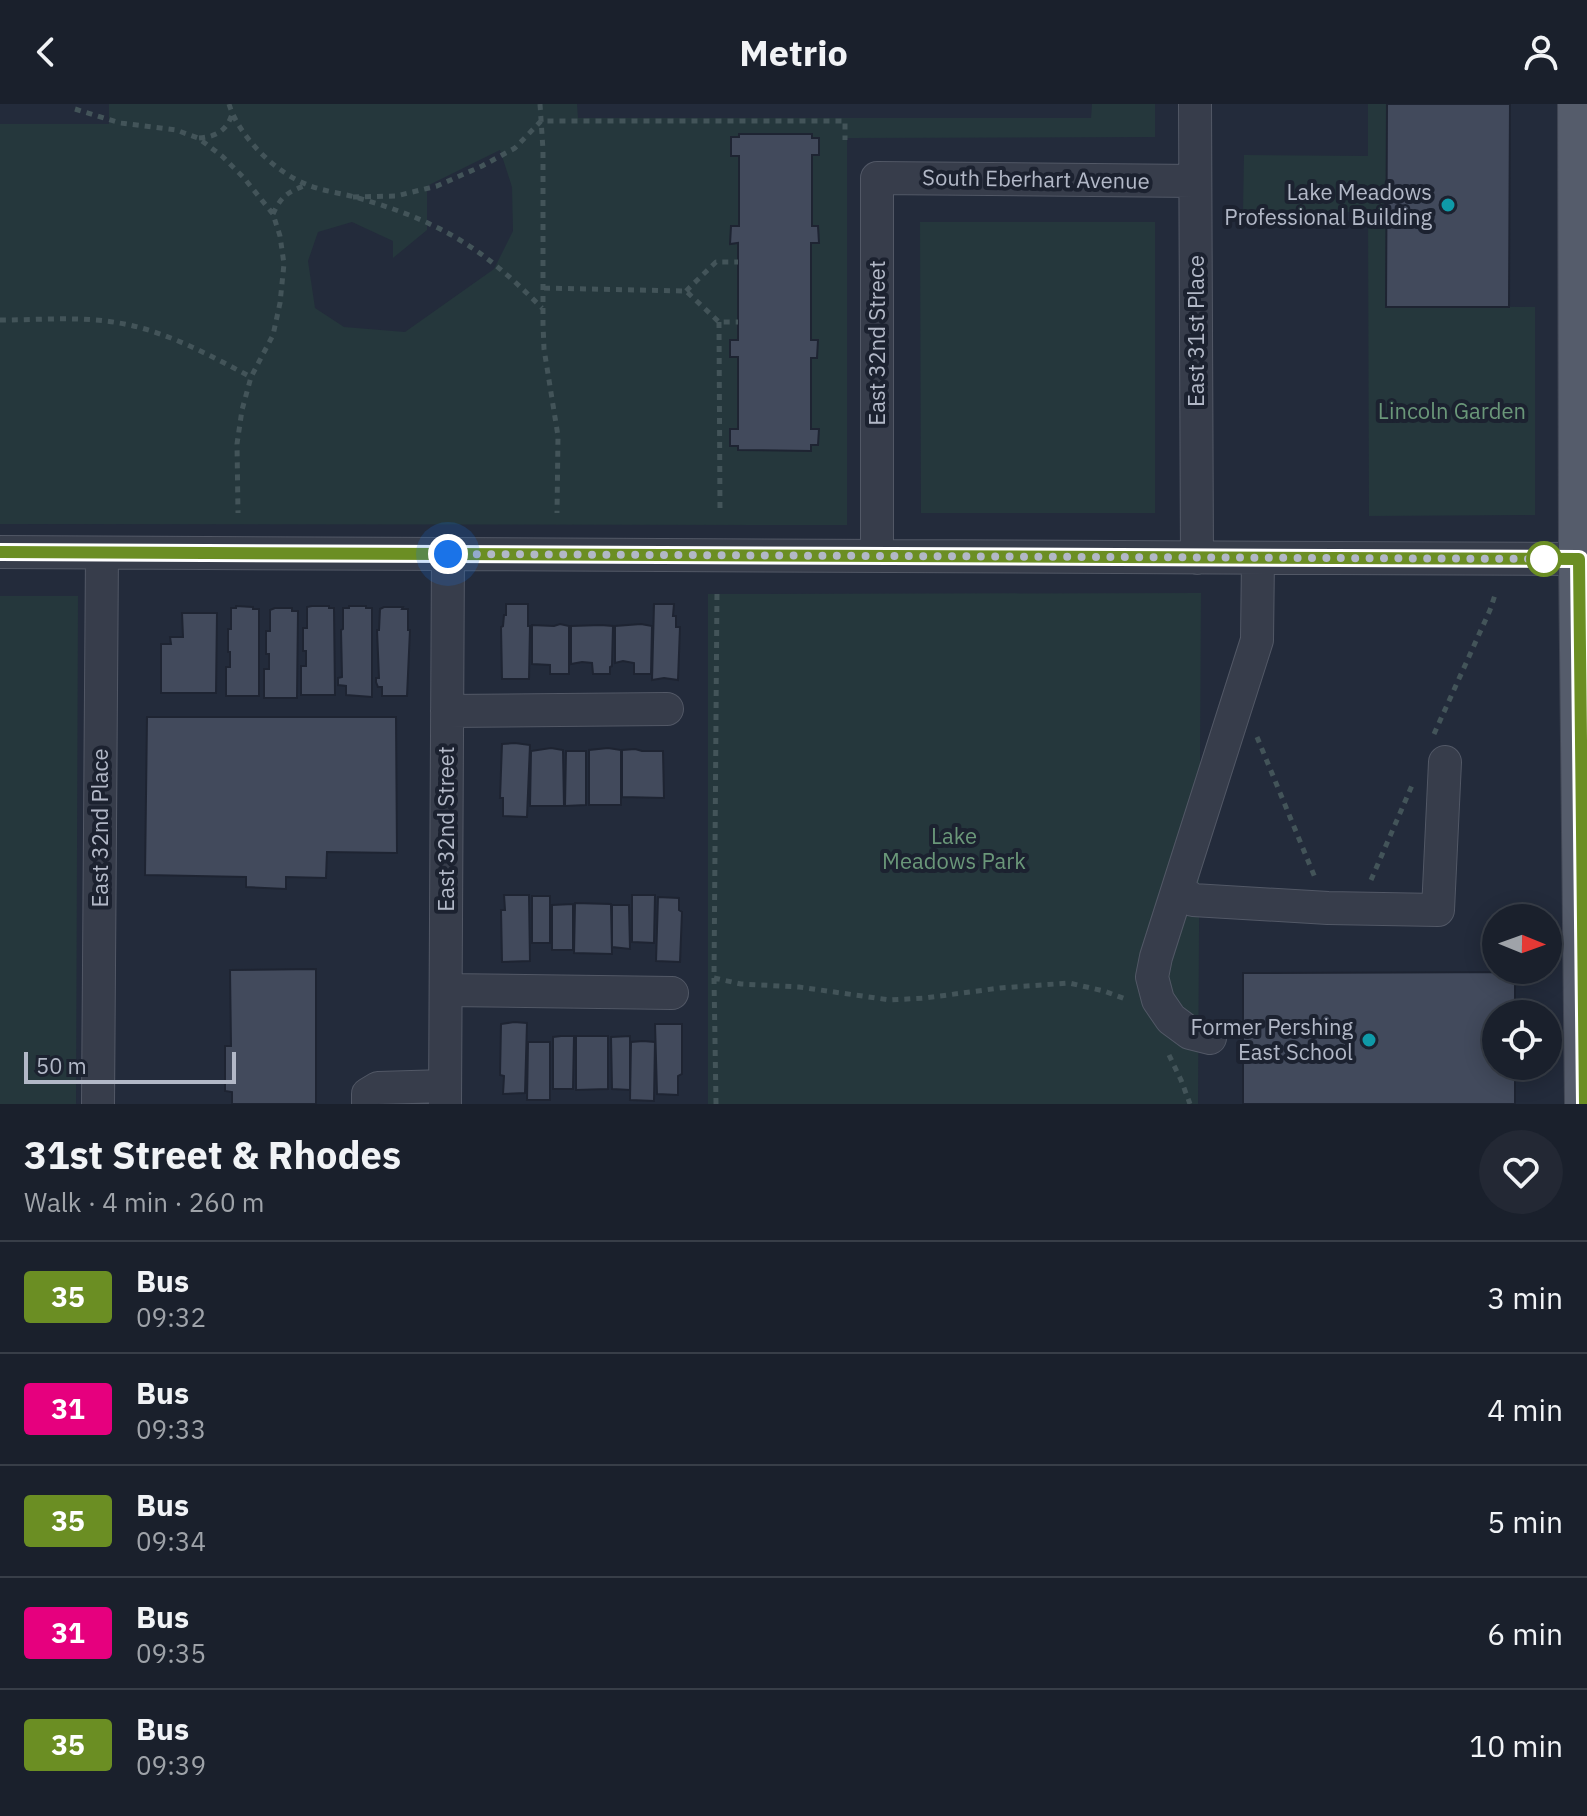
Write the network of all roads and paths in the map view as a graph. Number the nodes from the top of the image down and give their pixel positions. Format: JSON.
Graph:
{"nodes":[{"id":1,"x":229,"y":104,"type":"edge"},
{"id":2,"x":540,"y":104,"type":"edge"},
{"id":3,"x":1195,"y":104,"type":"edge"},
{"id":4,"x":1578,"y":104,"type":"edge"},
{"id":5,"x":75,"y":109,"type":"dead end"},
{"id":6,"x":232,"y":114,"type":"junction"},
{"id":7,"x":541,"y":121,"type":"junction"},
{"id":8,"x":198,"y":138,"type":"junction"},
{"id":9,"x":845,"y":140,"type":"dead end"},
{"id":10,"x":877,"y":178,"type":"joint"},
{"id":11,"x":1195,"y":181,"type":"junction"},
{"id":12,"x":306,"y":185,"type":"junction"},
{"id":13,"x":353,"y":197,"type":"junction"},
{"id":14,"x":273,"y":214,"type":"junction"},
{"id":15,"x":738,"y":262,"type":"dead end"},
{"id":16,"x":544,"y":288,"type":"junction"},
{"id":17,"x":686,"y":291,"type":"junction"},
{"id":18,"x":543,"y":308,"type":"junction"},
{"id":19,"x":0,"y":320,"type":"edge"},
{"id":20,"x":719,"y":322,"type":"junction"},
{"id":21,"x":738,"y":322,"type":"dead end"},
{"id":22,"x":251,"y":377,"type":"junction"},
{"id":23,"x":238,"y":513,"type":"dead end"},
{"id":24,"x":557,"y":513,"type":"dead end"},
{"id":25,"x":720,"y":513,"type":"dead end"},
{"id":26,"x":0,"y":552,"type":"edge"},
{"id":27,"x":102,"y":553,"type":"junction"},
{"id":28,"x":448,"y":554,"type":"junction"},
{"id":29,"x":877,"y":556,"type":"junction"},
{"id":30,"x":1197,"y":558,"type":"junction"},
{"id":31,"x":1258,"y":558,"type":"junction"},
{"id":32,"x":1583,"y":558,"type":"edge"},
{"id":33,"x":717,"y":589,"type":"dead end"},
{"id":34,"x":1496,"y":592,"type":"dead end"},
{"id":35,"x":667,"y":709,"type":"dead end"},
{"id":36,"x":447,"y":711,"type":"junction"},
{"id":37,"x":1254,"y":728,"type":"dead end"},
{"id":38,"x":1431,"y":760,"type":"junction"},
{"id":39,"x":1178,"y":889,"type":"junction"},
{"id":40,"x":1343,"y":908,"type":"junction"},
{"id":41,"x":714,"y":978,"type":"junction"},
{"id":42,"x":446,"y":990,"type":"junction"},
{"id":43,"x":672,"y":993,"type":"dead end"},
{"id":44,"x":1134,"y":1005,"type":"dead end"},
{"id":45,"x":1210,"y":1038,"type":"dead end"},
{"id":46,"x":1168,"y":1053,"type":"dead end"},
{"id":47,"x":445,"y":1095,"type":"edge"},
{"id":48,"x":98,"y":1104,"type":"edge"},
{"id":49,"x":368,"y":1104,"type":"edge"},
{"id":50,"x":716,"y":1104,"type":"edge"},
{"id":51,"x":1190,"y":1104,"type":"edge"},
{"id":52,"x":1585,"y":1104,"type":"edge"}],
"edges":[{"from":1,"to":6,"type":"path"},
{"from":2,"to":7,"type":"path"},
{"from":3,"to":11,"type":"street","name":"East 31st Place"},
{"from":4,"to":32,"type":"main road"},
{"from":5,"to":8,"type":"path"},
{"from":6,"to":8,"type":"path"},
{"from":6,"to":12,"type":"path"},
{"from":7,"to":9,"type":"path"},
{"from":7,"to":13,"type":"path"},
{"from":7,"to":16,"type":"path"},
{"from":8,"to":14,"type":"path"},
{"from":10,"to":11,"type":"street","name":"South Eberhart Avenue"},
{"from":10,"to":29,"type":"street","name":"East 32nd Street"},
{"from":11,"to":30,"type":"street","name":"East 31st Place"},
{"from":12,"to":13,"type":"path"},
{"from":12,"to":14,"type":"path"},
{"from":13,"to":18,"type":"path"},
{"from":14,"to":22,"type":"path"},
{"from":15,"to":17,"type":"path"},
{"from":16,"to":17,"type":"path"},
{"from":16,"to":18,"type":"path"},
{"from":17,"to":20,"type":"path"},
{"from":18,"to":24,"type":"path"},
{"from":19,"to":22,"type":"path"},
{"from":20,"to":21,"type":"path"},
{"from":20,"to":25,"type":"path"},
{"from":22,"to":23,"type":"path"},
{"from":26,"to":27,"type":"street"},
{"from":27,"to":28,"type":"street"},
{"from":27,"to":48,"type":"street","name":"East 32nd Place"},
{"from":28,"to":29,"type":"street"},
{"from":28,"to":36,"type":"street","name":"East 32nd Street"},
{"from":29,"to":30,"type":"street"},
{"from":30,"to":31,"type":"street"},
{"from":31,"to":32,"type":"street"},
{"from":31,"to":39,"type":"street"},
{"from":32,"to":52,"type":"main road"},
{"from":33,"to":41,"type":"path"},
{"from":34,"to":38,"type":"path"},
{"from":35,"to":36,"type":"street"},
{"from":36,"to":42,"type":"street","name":"East 32nd Street"},
{"from":37,"to":40,"type":"path"},
{"from":38,"to":40,"type":"path"},
{"from":38,"to":40,"type":"street"},
{"from":39,"to":40,"type":"street"},
{"from":39,"to":45,"type":"street"},
{"from":41,"to":44,"type":"path"},
{"from":41,"to":50,"type":"path"},
{"from":42,"to":43,"type":"street"},
{"from":42,"to":47,"type":"street","name":"East 32nd Street"},
{"from":46,"to":51,"type":"path"},
{"from":47,"to":49,"type":"street"}]}
